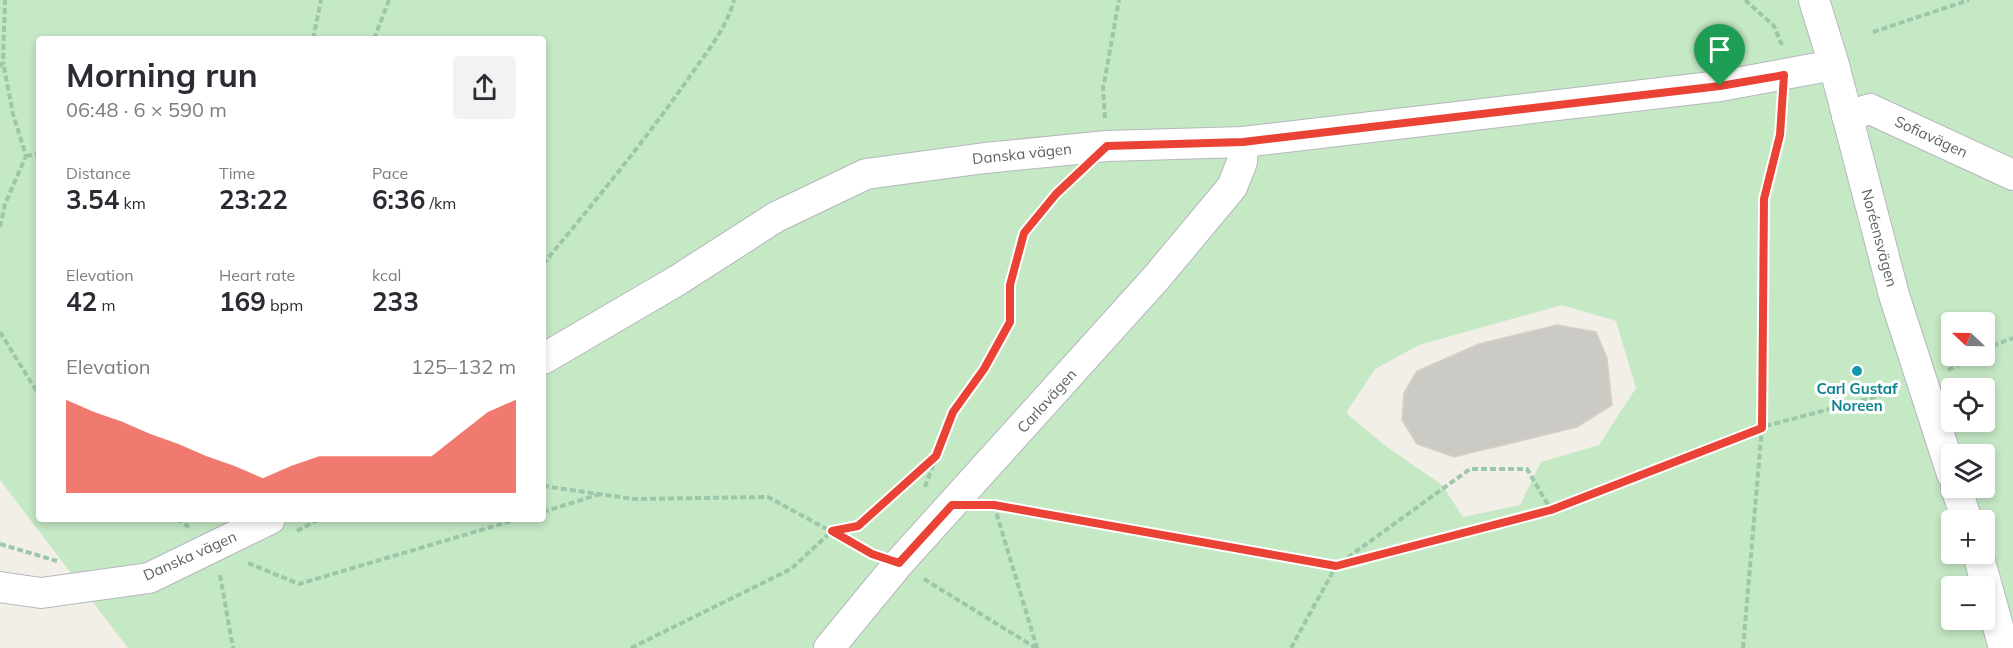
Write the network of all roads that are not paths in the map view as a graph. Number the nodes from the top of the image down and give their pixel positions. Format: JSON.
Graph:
{"nodes":[{"id":1,"x":1814,"y":0,"type":"edge"},
{"id":2,"x":1834,"y":64,"type":"junction"},
{"id":3,"x":1847,"y":117,"type":"junction"},
{"id":4,"x":1243,"y":142,"type":"junction"},
{"id":5,"x":2013,"y":175,"type":"edge"},
{"id":6,"x":546,"y":357,"type":"edge"},
{"id":7,"x":1942,"y":444,"type":"edge"},
{"id":8,"x":264,"y":522,"type":"edge"},
{"id":9,"x":1981,"y":564,"type":"edge"},
{"id":10,"x":0,"y":587,"type":"edge"},
{"id":11,"x":829,"y":648,"type":"edge"},
{"id":12,"x":2004,"y":648,"type":"edge"}],
"edges":[{"from":1,"to":2,"type":"street","name":"Noréensvägen"},
{"from":2,"to":3,"type":"street","name":"Noréensvägen"},
{"from":2,"to":4,"type":"street","name":"Danska vägen"},
{"from":3,"to":5,"type":"street","name":"Sofiavägen"},
{"from":3,"to":7,"type":"street","name":"Noréensvägen"},
{"from":4,"to":6,"type":"street","name":"Danska vägen"},
{"from":4,"to":11,"type":"street","name":"Carlavägen"},
{"from":8,"to":10,"type":"street","name":"Danska vägen"},
{"from":9,"to":12,"type":"street"}]}
